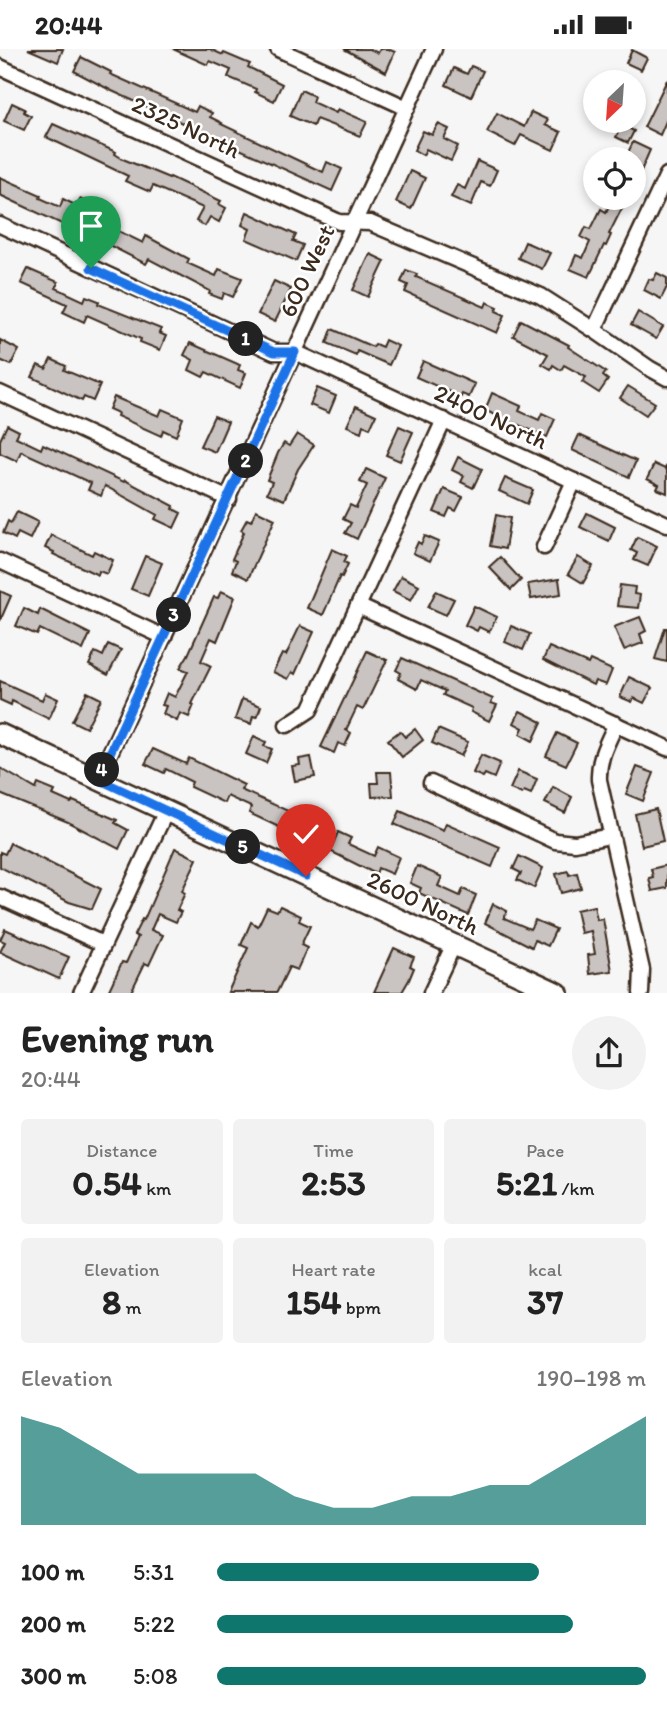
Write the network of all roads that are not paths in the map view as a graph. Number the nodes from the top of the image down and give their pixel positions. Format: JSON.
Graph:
{"nodes":[{"id":1,"x":278,"y":49,"type":"edge"},
{"id":2,"x":434,"y":49,"type":"edge"},
{"id":3,"x":0,"y":67,"type":"edge"},
{"id":4,"x":407,"y":108,"type":"junction"},
{"id":5,"x":667,"y":175,"type":"edge"},
{"id":6,"x":354,"y":223,"type":"junction"},
{"id":7,"x":0,"y":225,"type":"edge"},
{"id":8,"x":594,"y":330,"type":"junction"},
{"id":9,"x":295,"y":352,"type":"junction"},
{"id":10,"x":667,"y":378,"type":"edge"},
{"id":11,"x":0,"y":393,"type":"edge"},
{"id":12,"x":444,"y":420,"type":"junction"},
{"id":13,"x":574,"y":481,"type":"junction"},
{"id":14,"x":229,"y":499,"type":"junction"},
{"id":15,"x":667,"y":524,"type":"edge"},
{"id":16,"x":544,"y":547,"type":"dead end"},
{"id":17,"x":0,"y":561,"type":"edge"},
{"id":18,"x":358,"y":606,"type":"junction"},
{"id":19,"x":164,"y":637,"type":"junction"},
{"id":20,"x":616,"y":724,"type":"junction"},
{"id":21,"x":288,"y":725,"type":"dead end"},
{"id":22,"x":0,"y":734,"type":"edge"},
{"id":23,"x":667,"y":748,"type":"edge"},
{"id":24,"x":98,"y":779,"type":"junction"},
{"id":25,"x":431,"y":783,"type":"dead end"},
{"id":26,"x":166,"y":811,"type":"junction"},
{"id":27,"x":610,"y":836,"type":"junction"},
{"id":28,"x":0,"y":897,"type":"edge"},
{"id":29,"x":103,"y":944,"type":"junction"},
{"id":30,"x":454,"y":944,"type":"junction"},
{"id":31,"x":81,"y":992,"type":"edge"},
{"id":32,"x":431,"y":992,"type":"edge"},
{"id":33,"x":558,"y":992,"type":"edge"},
{"id":34,"x":641,"y":992,"type":"edge"}],
"edges":[{"from":1,"to":4,"type":"street"},
{"from":2,"to":4,"type":"street","name":"600 West"},
{"from":3,"to":6,"type":"street","name":"2325 North"},
{"from":4,"to":6,"type":"street","name":"600 West"},
{"from":5,"to":8,"type":"street"},
{"from":6,"to":8,"type":"street","name":"2325 North"},
{"from":6,"to":9,"type":"street","name":"600 West"},
{"from":7,"to":9,"type":"street","name":"2400 North"},
{"from":8,"to":10,"type":"street","name":"2325 North"},
{"from":9,"to":12,"type":"street","name":"2400 North"},
{"from":9,"to":14,"type":"street","name":"600 West"},
{"from":11,"to":14,"type":"street"},
{"from":12,"to":13,"type":"street","name":"2400 North"},
{"from":12,"to":18,"type":"street"},
{"from":13,"to":15,"type":"street","name":"2400 North"},
{"from":13,"to":16,"type":"street"},
{"from":14,"to":19,"type":"street","name":"600 West"},
{"from":17,"to":19,"type":"street"},
{"from":18,"to":20,"type":"street"},
{"from":18,"to":21,"type":"street"},
{"from":19,"to":24,"type":"street","name":"600 West"},
{"from":20,"to":23,"type":"street"},
{"from":20,"to":27,"type":"street"},
{"from":22,"to":24,"type":"street","name":"2600 North"},
{"from":24,"to":26,"type":"street","name":"2600 North"},
{"from":25,"to":27,"type":"street"},
{"from":26,"to":29,"type":"street"},
{"from":26,"to":30,"type":"street","name":"2600 North"},
{"from":27,"to":34,"type":"street"},
{"from":28,"to":29,"type":"street"},
{"from":29,"to":31,"type":"street"},
{"from":30,"to":32,"type":"street"},
{"from":30,"to":33,"type":"street","name":"2600 North"}]}
